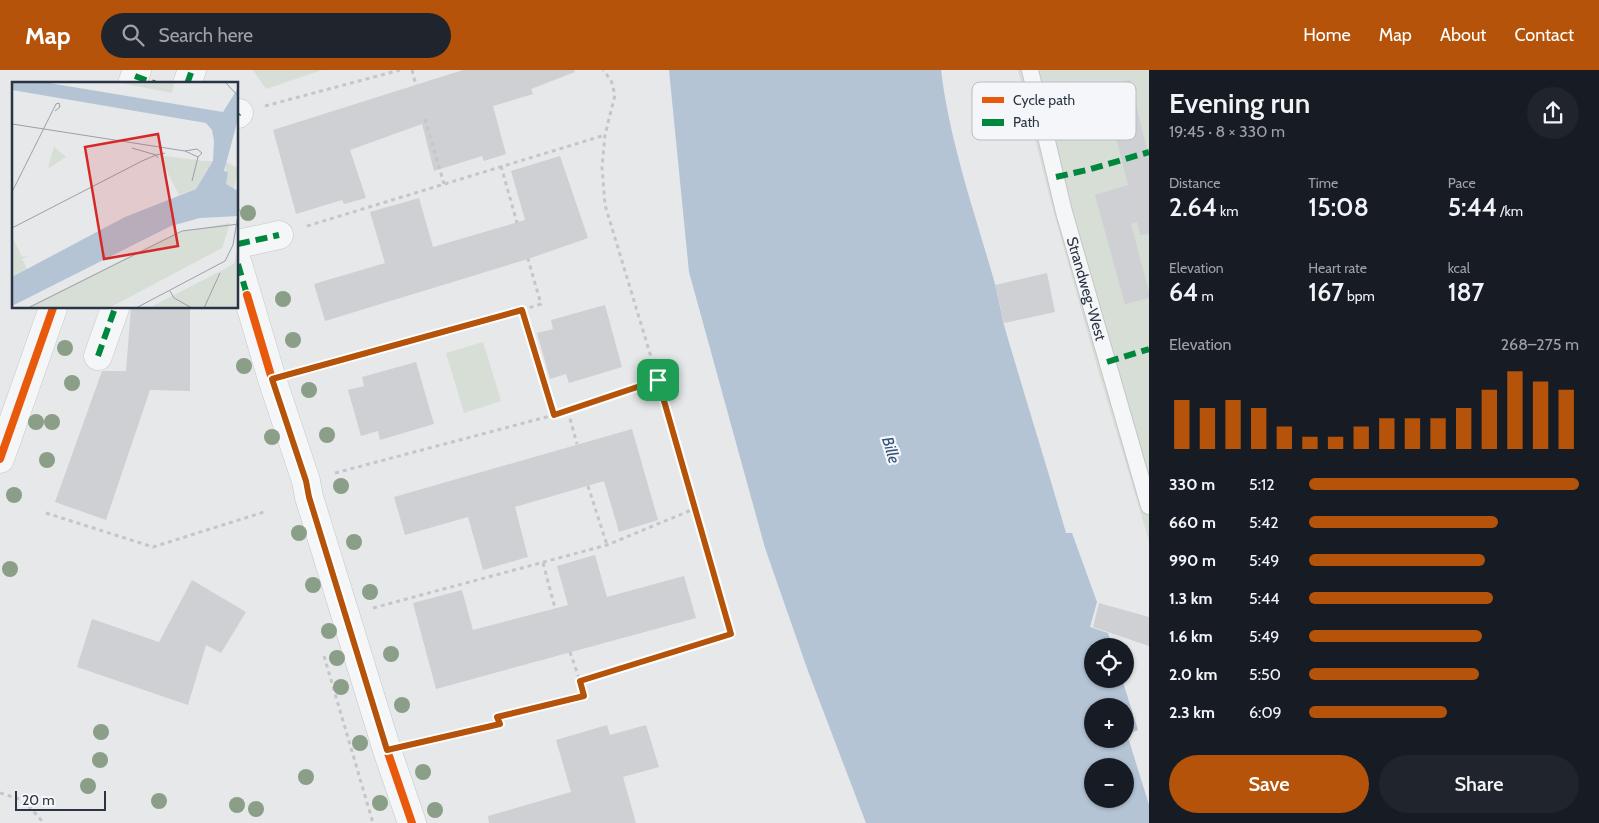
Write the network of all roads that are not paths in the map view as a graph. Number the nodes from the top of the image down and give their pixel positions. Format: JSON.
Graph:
{"nodes":[{"id":1,"x":192,"y":70,"type":"edge"},
{"id":2,"x":188,"y":82,"type":"edge"},
{"id":3,"x":1047,"y":140,"type":"edge"},
{"id":4,"x":279,"y":234,"type":"road end"},
{"id":5,"x":239,"y":244,"type":"edge"},
{"id":6,"x":239,"y":267,"type":"edge"},
{"id":7,"x":53,"y":309,"type":"edge"},
{"id":8,"x":115,"y":309,"type":"edge"},
{"id":9,"x":98,"y":356,"type":"dead end"},
{"id":10,"x":0,"y":459,"type":"edge"},
{"id":11,"x":1149,"y":506,"type":"edge"},
{"id":12,"x":412,"y":823,"type":"edge"}],
"edges":[{"from":1,"to":2,"type":"street"},
{"from":3,"to":11,"type":"lane","name":"Strandweg-West"},
{"from":4,"to":5,"type":"street"},
{"from":6,"to":12,"type":"street"},
{"from":7,"to":10,"type":"street"},
{"from":8,"to":9,"type":"street"}]}
